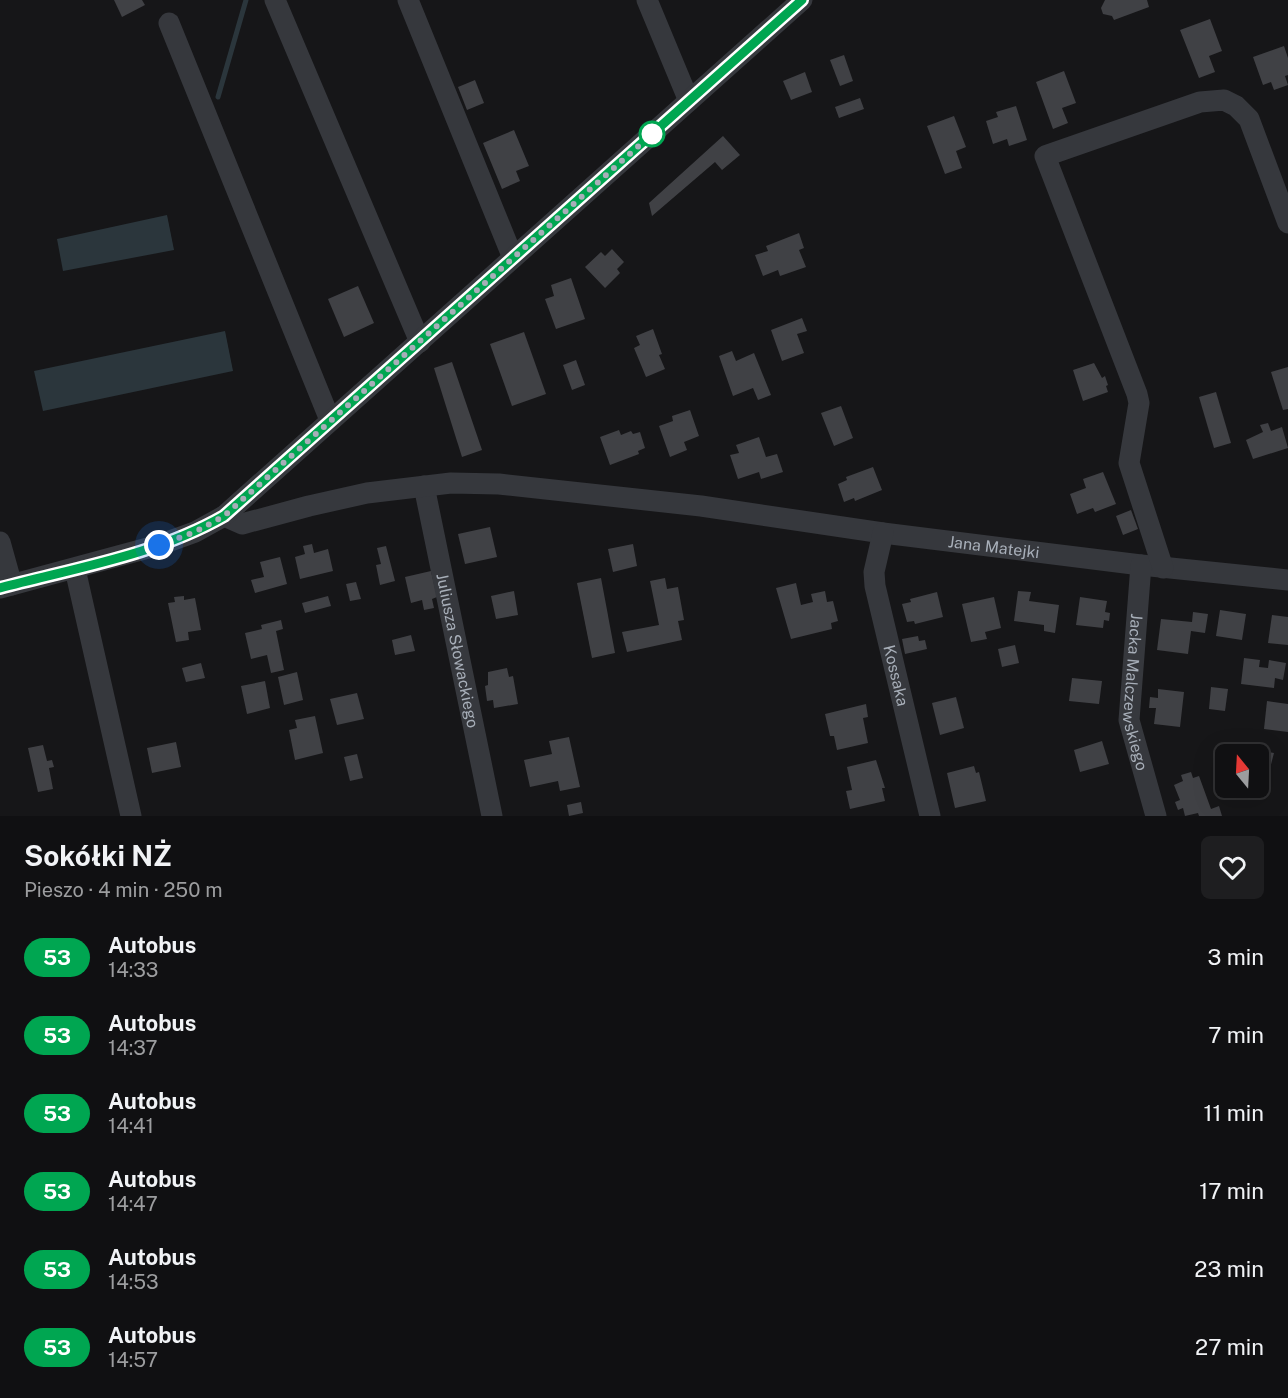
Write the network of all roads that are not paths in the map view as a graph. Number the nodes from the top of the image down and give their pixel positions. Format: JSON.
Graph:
{"nodes":[{"id":1,"x":275,"y":0,"type":"edge"},
{"id":2,"x":408,"y":0,"type":"edge"},
{"id":3,"x":647,"y":0,"type":"edge"},
{"id":4,"x":802,"y":0,"type":"edge"},
{"id":5,"x":168,"y":22,"type":"dead end"},
{"id":6,"x":689,"y":100,"type":"junction"},
{"id":7,"x":1288,"y":223,"type":"edge"},
{"id":8,"x":513,"y":258,"type":"junction"},
{"id":9,"x":420,"y":342,"type":"junction"},
{"id":10,"x":330,"y":420,"type":"junction"},
{"id":11,"x":424,"y":486,"type":"junction"},
{"id":12,"x":224,"y":516,"type":"junction"},
{"id":13,"x":883,"y":533,"type":"junction"},
{"id":14,"x":0,"y":542,"type":"edge"},
{"id":15,"x":1141,"y":565,"type":"junction"},
{"id":16,"x":75,"y":568,"type":"junction"},
{"id":17,"x":1163,"y":568,"type":"junction"},
{"id":18,"x":1288,"y":580,"type":"edge"},
{"id":19,"x":6,"y":586,"type":"edge"},
{"id":20,"x":131,"y":816,"type":"edge"},
{"id":21,"x":492,"y":816,"type":"edge"},
{"id":22,"x":930,"y":816,"type":"edge"},
{"id":23,"x":1156,"y":816,"type":"edge"}],
"edges":[{"from":1,"to":9,"type":"street"},
{"from":2,"to":8,"type":"street"},
{"from":3,"to":6,"type":"street"},
{"from":4,"to":6,"type":"street"},
{"from":5,"to":10,"type":"street"},
{"from":6,"to":8,"type":"street"},
{"from":7,"to":17,"type":"street"},
{"from":8,"to":9,"type":"street"},
{"from":9,"to":10,"type":"street"},
{"from":10,"to":12,"type":"street"},
{"from":11,"to":12,"type":"street"},
{"from":11,"to":13,"type":"street","name":"Jana Matejki"},
{"from":11,"to":21,"type":"street","name":"Juliusza Słowackiego"},
{"from":12,"to":16,"type":"street"},
{"from":13,"to":15,"type":"street","name":"Jana Matejki"},
{"from":13,"to":22,"type":"street","name":"Kossaka"},
{"from":14,"to":19,"type":"street"},
{"from":15,"to":17,"type":"street","name":"Jana Matejki"},
{"from":15,"to":23,"type":"street","name":"Jacka Malczewskiego"},
{"from":16,"to":19,"type":"street"},
{"from":16,"to":20,"type":"street"},
{"from":17,"to":18,"type":"street","name":"Jana Matejki"}]}
